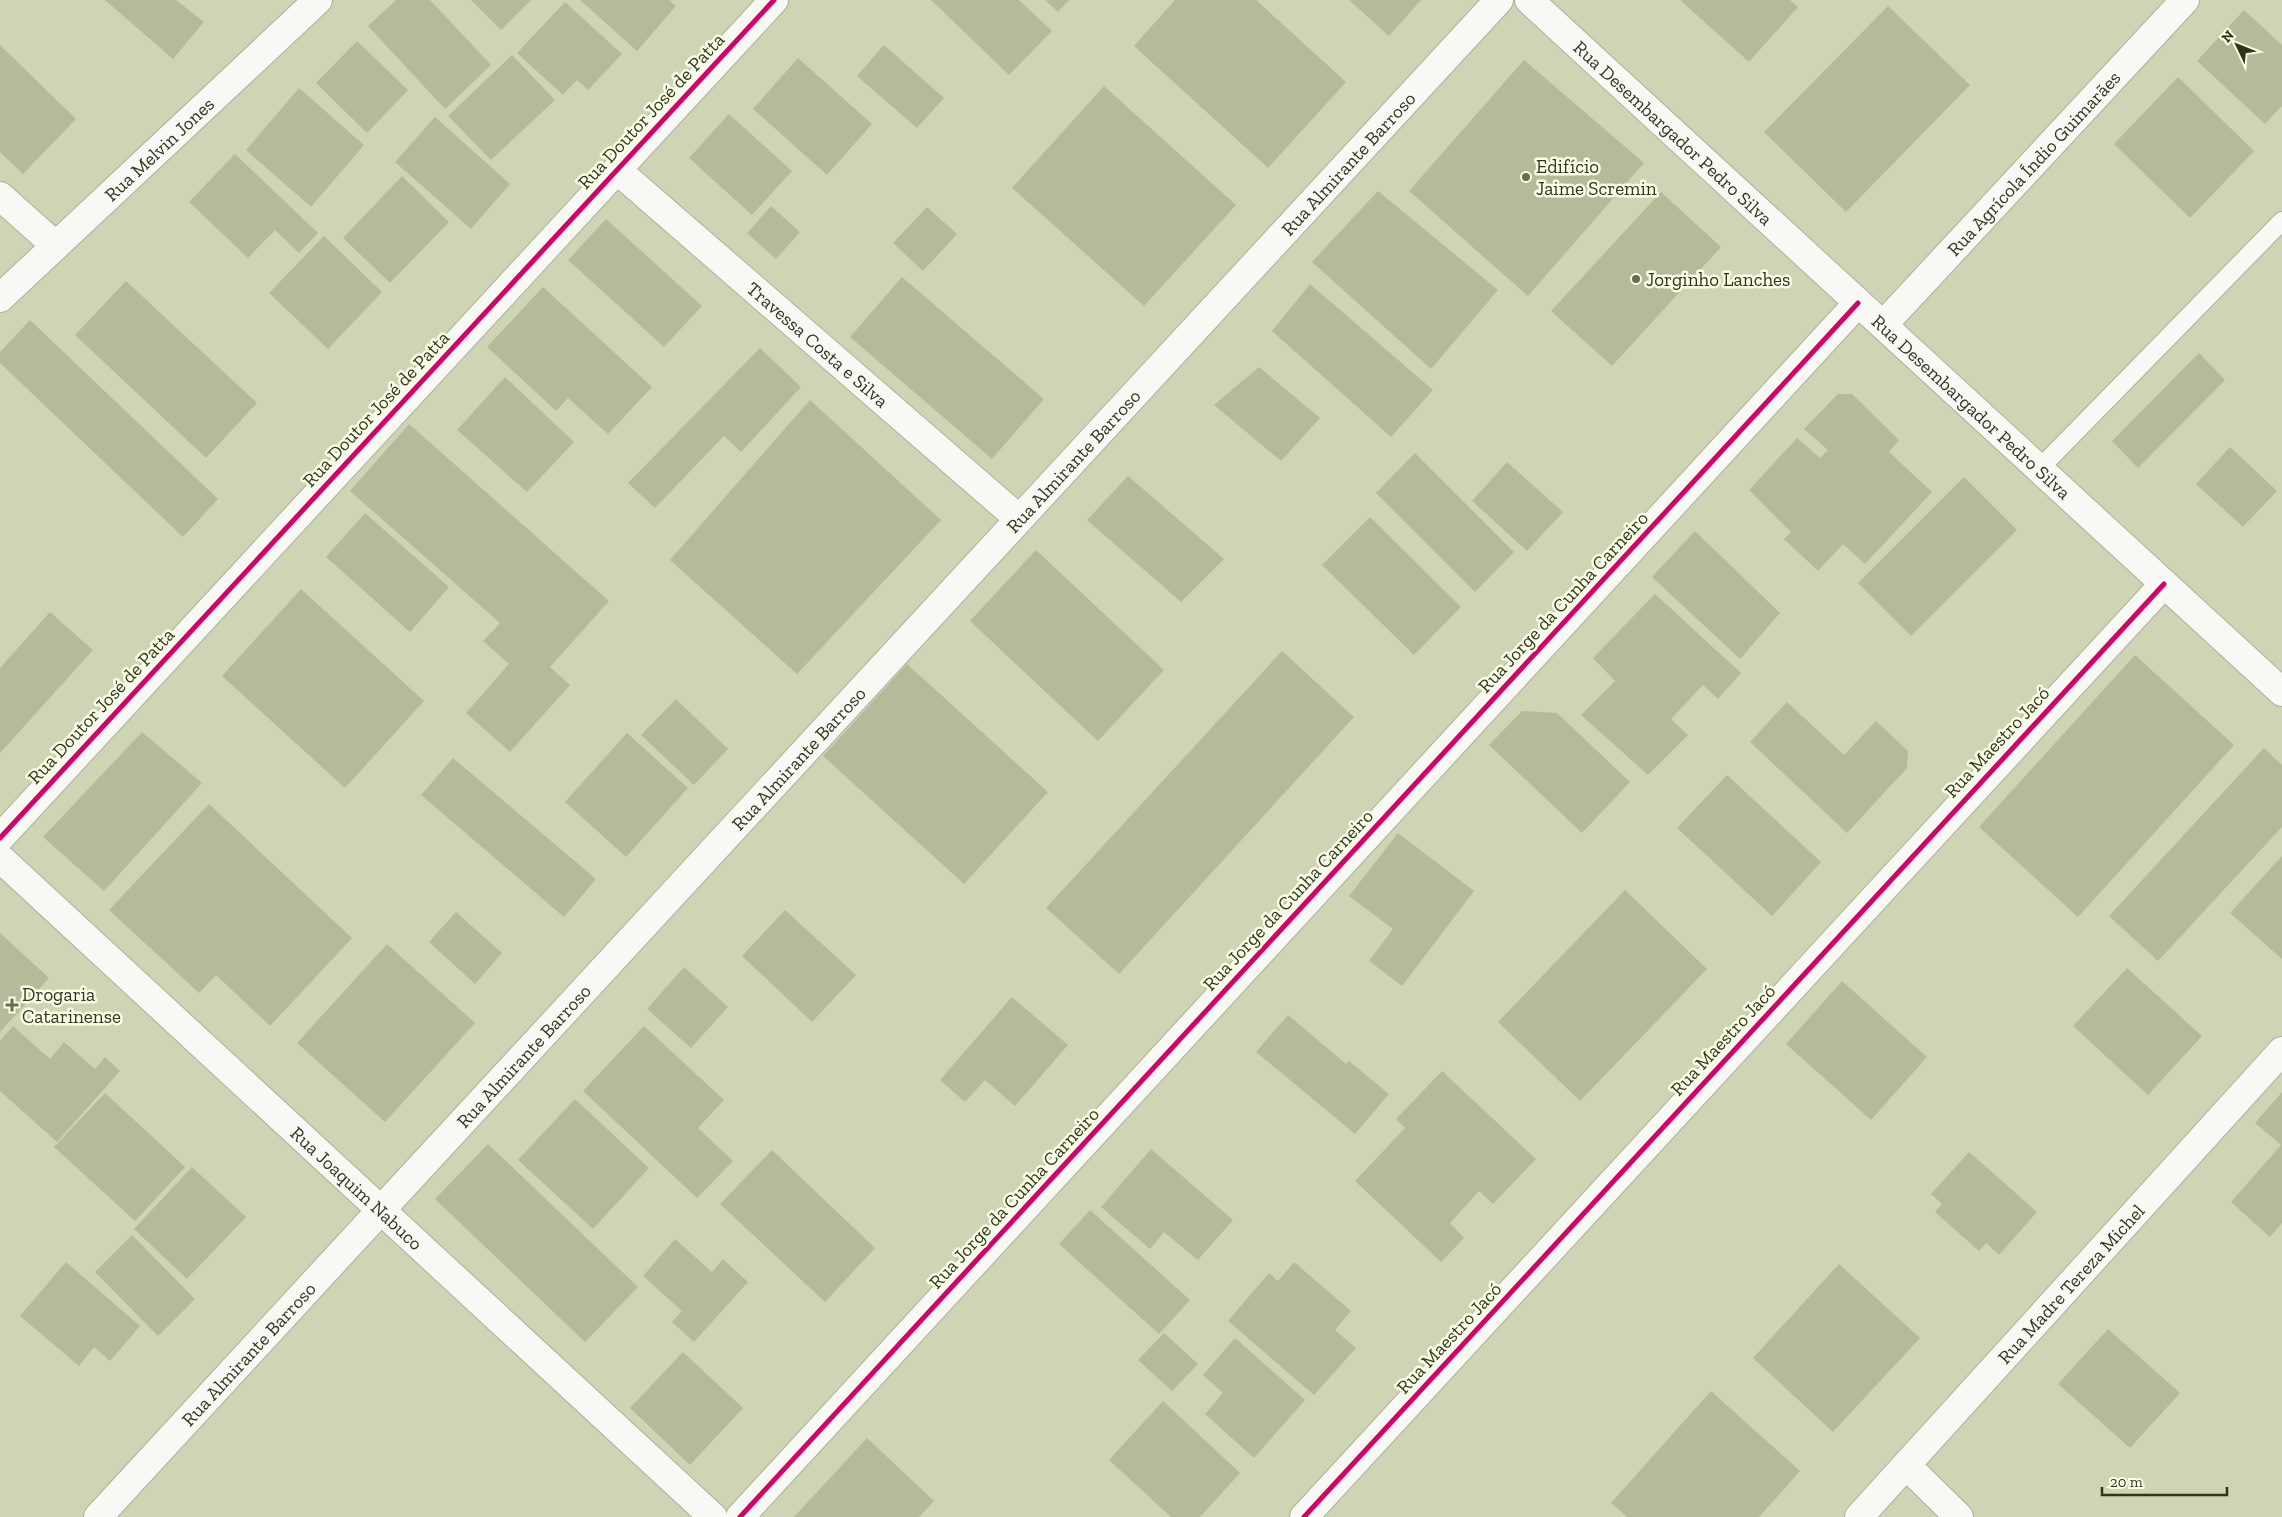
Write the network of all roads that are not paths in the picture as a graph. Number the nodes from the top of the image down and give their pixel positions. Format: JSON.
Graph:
{"nodes":[{"id":1,"x":318,"y":0,"type":"edge"},
{"id":2,"x":774,"y":0,"type":"edge"},
{"id":3,"x":1499,"y":0,"type":"edge"},
{"id":4,"x":1529,"y":0,"type":"edge"},
{"id":5,"x":2184,"y":0,"type":"edge"},
{"id":6,"x":617,"y":170,"type":"junction"},
{"id":7,"x":0,"y":196,"type":"edge"},
{"id":8,"x":2282,"y":220,"type":"edge"},
{"id":9,"x":56,"y":246,"type":"junction"},
{"id":10,"x":0,"y":298,"type":"edge"},
{"id":11,"x":1858,"y":303,"type":"junction"},
{"id":12,"x":1883,"y":325,"type":"junction"},
{"id":13,"x":2039,"y":469,"type":"junction"},
{"id":14,"x":1019,"y":520,"type":"junction"},
{"id":15,"x":2164,"y":584,"type":"junction"},
{"id":16,"x":2282,"y":692,"type":"edge"},
{"id":17,"x":0,"y":838,"type":"edge"},
{"id":18,"x":0,"y":858,"type":"edge"},
{"id":19,"x":2282,"y":1052,"type":"edge"},
{"id":20,"x":381,"y":1210,"type":"junction"},
{"id":21,"x":1906,"y":1465,"type":"junction"},
{"id":22,"x":98,"y":1517,"type":"edge"},
{"id":23,"x":713,"y":1517,"type":"edge"},
{"id":24,"x":740,"y":1517,"type":"edge"},
{"id":25,"x":1304,"y":1517,"type":"edge"},
{"id":26,"x":1859,"y":1517,"type":"edge"},
{"id":27,"x":1959,"y":1517,"type":"edge"}],
"edges":[{"from":1,"to":9,"type":"street","name":"Rua Melvin Jones"},
{"from":2,"to":6,"type":"street","name":"Rua Doutor José de Patta"},
{"from":3,"to":14,"type":"street","name":"Rua Almirante Barroso"},
{"from":4,"to":11,"type":"street","name":"Rua Desembargador Pedro Silva"},
{"from":5,"to":12,"type":"street","name":"Rua Agrícola Índio Guimarães"},
{"from":6,"to":14,"type":"street","name":"Travessa Costa e Silva"},
{"from":6,"to":17,"type":"street","name":"Rua Doutor José de Patta"},
{"from":7,"to":9,"type":"street"},
{"from":8,"to":13,"type":"lane"},
{"from":9,"to":10,"type":"street","name":"Rua Melvin Jones"},
{"from":11,"to":12,"type":"street","name":"Rua Desembargador Pedro Silva"},
{"from":11,"to":24,"type":"street","name":"Rua Jorge da Cunha Carneiro"},
{"from":12,"to":13,"type":"street","name":"Rua Desembargador Pedro Silva"},
{"from":13,"to":15,"type":"street","name":"Rua Desembargador Pedro Silva"},
{"from":14,"to":20,"type":"street","name":"Rua Almirante Barroso"},
{"from":15,"to":16,"type":"street","name":"Rua Desembargador Pedro Silva"},
{"from":15,"to":25,"type":"street","name":"Rua Maestro Jacó"},
{"from":18,"to":20,"type":"street","name":"Rua Joaquim Nabuco"},
{"from":19,"to":21,"type":"street","name":"Rua Madre Tereza Michel"},
{"from":20,"to":22,"type":"street","name":"Rua Almirante Barroso"},
{"from":20,"to":23,"type":"street","name":"Rua Joaquim Nabuco"},
{"from":21,"to":26,"type":"street","name":"Rua Madre Tereza Michel"},
{"from":21,"to":27,"type":"street"}]}
